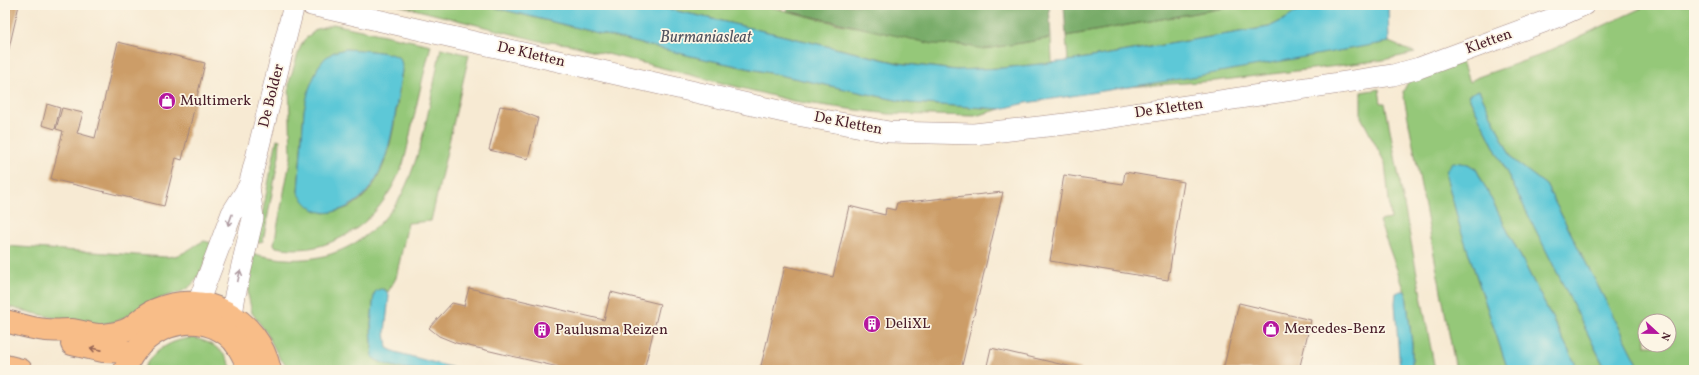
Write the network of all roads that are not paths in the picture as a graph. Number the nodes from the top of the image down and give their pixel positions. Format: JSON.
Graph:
{"nodes":[{"id":1,"x":294,"y":5,"type":"edge"},
{"id":2,"x":310,"y":5,"type":"edge"},
{"id":3,"x":1584,"y":5,"type":"edge"},
{"id":4,"x":1393,"y":75,"type":"joint"},
{"id":5,"x":249,"y":186,"type":"junction"},
{"id":6,"x":194,"y":312,"type":"junction"},
{"id":7,"x":232,"y":315,"type":"junction"},
{"id":8,"x":5,"y":321,"type":"edge"},
{"id":9,"x":46,"y":330,"type":"junction"},
{"id":10,"x":130,"y":361,"type":"edge"},
{"id":11,"x":5,"y":366,"type":"edge"},
{"id":12,"x":21,"y":370,"type":"edge"},
{"id":13,"x":250,"y":370,"type":"edge"},
{"id":14,"x":270,"y":370,"type":"edge"}],
"edges":[{"from":1,"to":5,"type":"street","name":"De Bolder"},
{"from":2,"to":4,"type":"street","name":"De Kletten"},
{"from":3,"to":4,"type":"street","name":"Kletten"},
{"from":5,"to":6,"type":"street","name":"De Bolder","one_way":true},
{"from":7,"to":5,"type":"street","name":"De Bolder","one_way":true},
{"from":6,"to":7,"type":"main road"},
{"from":6,"to":9,"type":"main road"},
{"from":6,"to":10,"type":"main road"},
{"from":6,"to":13,"type":"main road"},
{"from":7,"to":14,"type":"main road"},
{"from":8,"to":9,"type":"main road"},
{"from":10,"to":9,"type":"main road","one_way":true},
{"from":11,"to":12,"type":"main road"}]}
